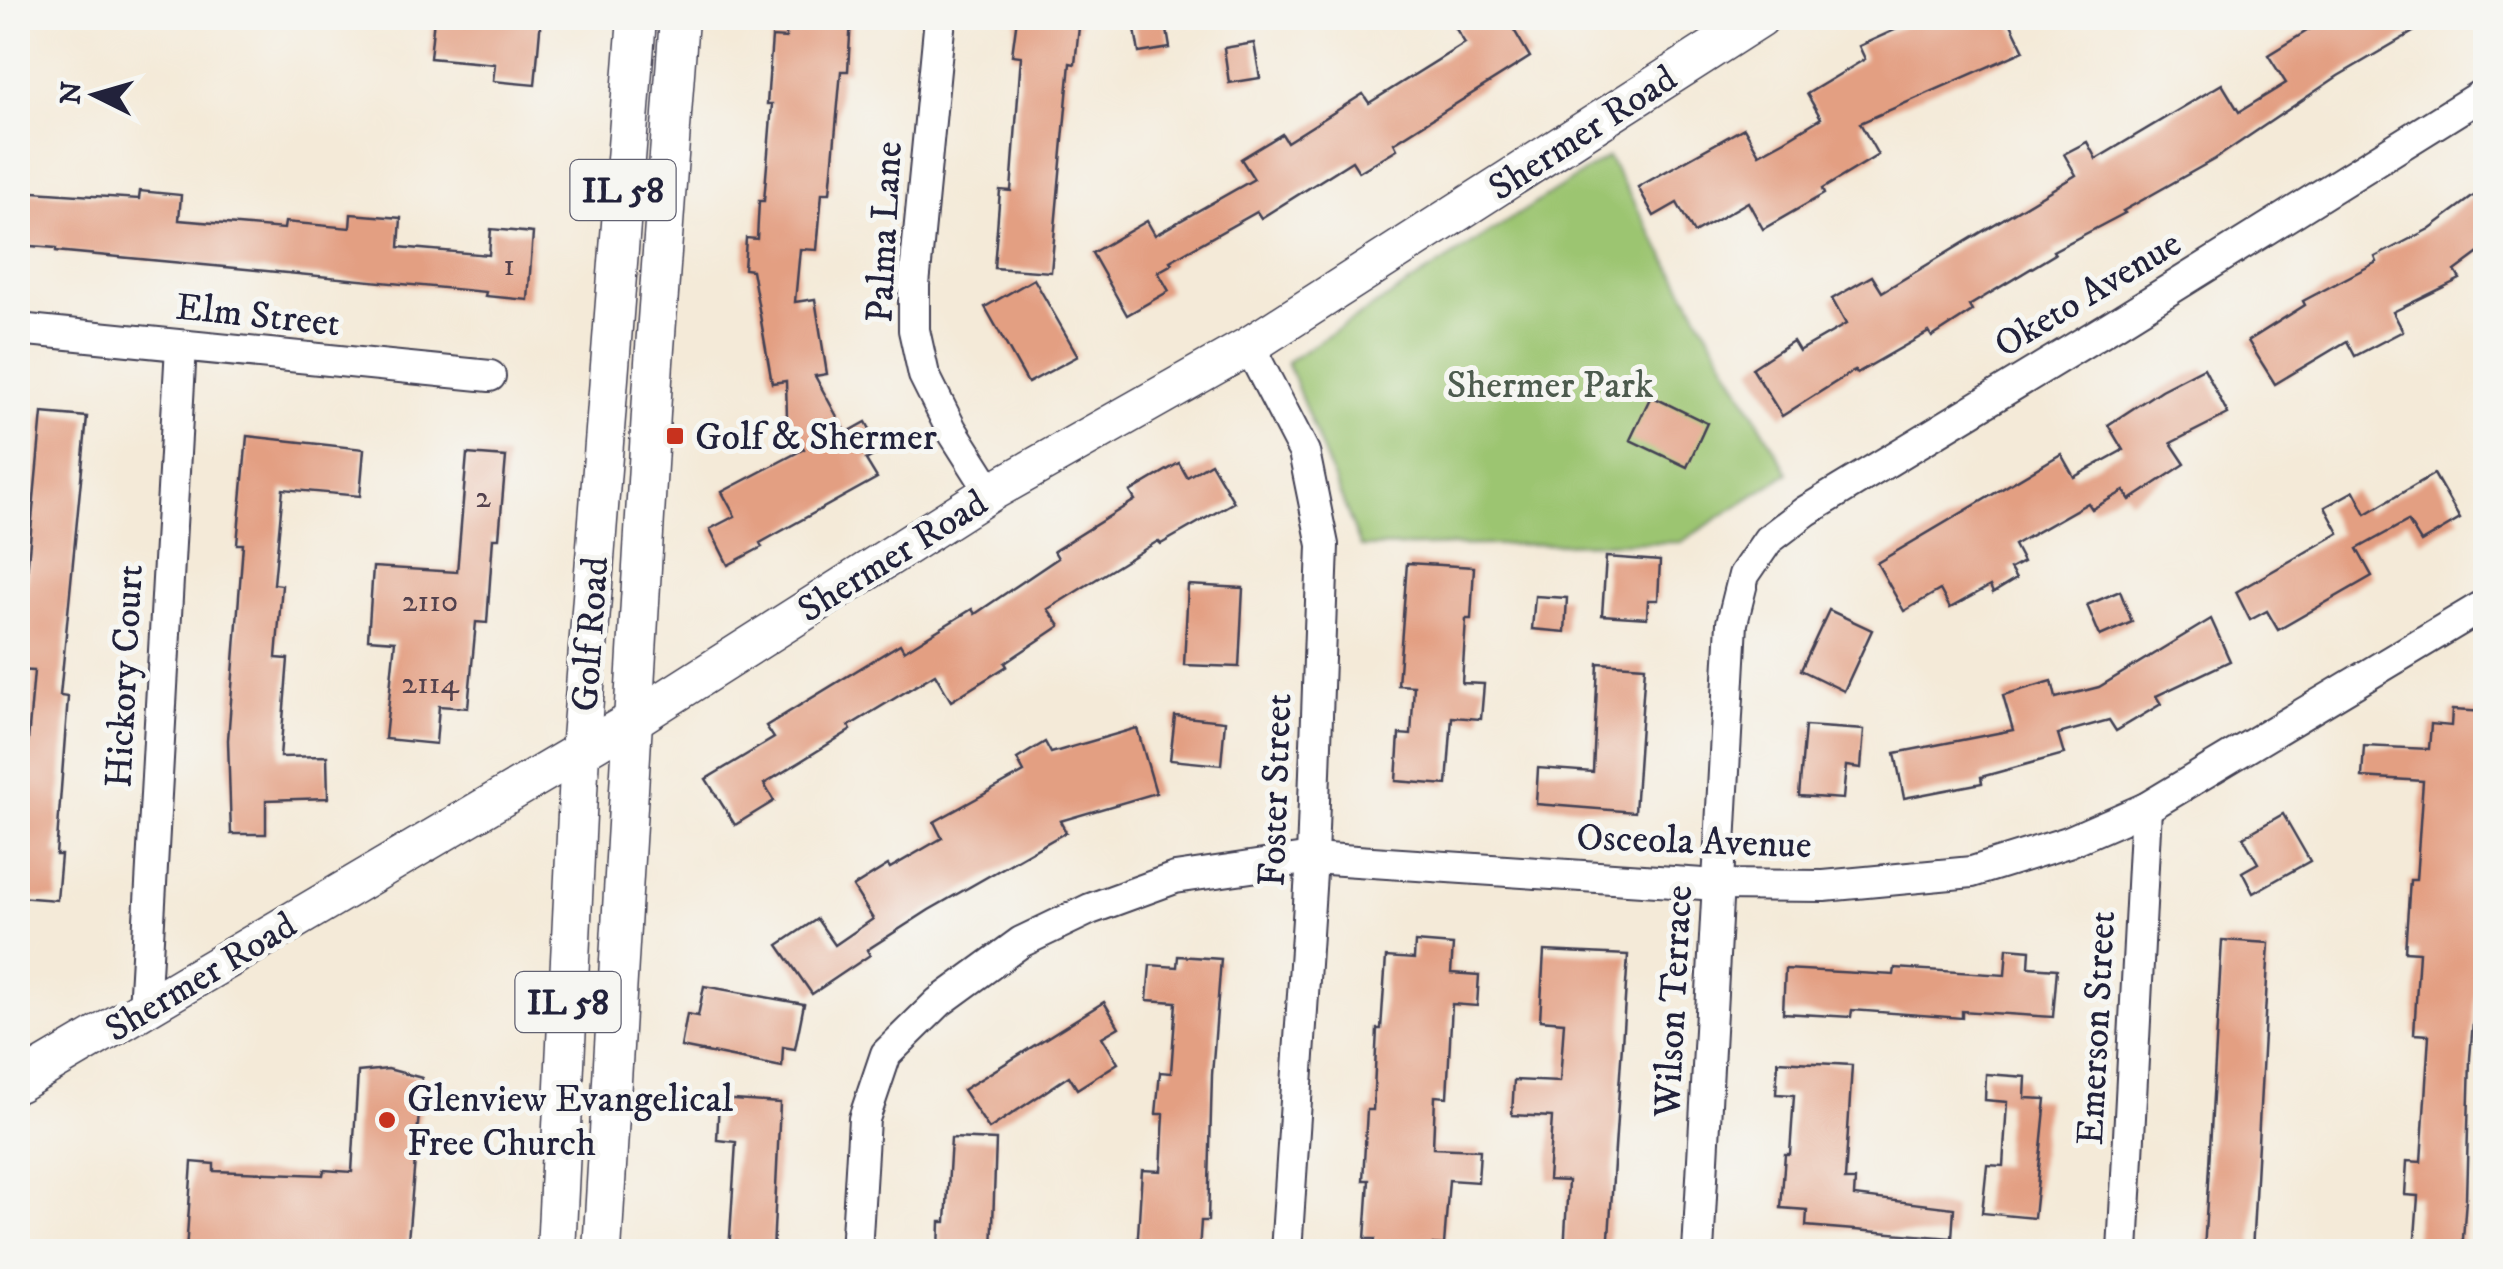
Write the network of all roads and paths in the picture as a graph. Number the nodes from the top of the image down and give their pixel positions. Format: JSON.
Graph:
{"nodes":[{"id":1,"x":637,"y":18,"type":"edge"},
{"id":2,"x":679,"y":18,"type":"edge"},
{"id":3,"x":940,"y":18,"type":"edge"},
{"id":4,"x":1760,"y":18,"type":"edge"},
{"id":5,"x":2486,"y":92,"type":"edge"},
{"id":6,"x":18,"y":329,"type":"edge"},
{"id":7,"x":181,"y":346,"type":"junction"},
{"id":8,"x":1250,"y":346,"type":"junction"},
{"id":9,"x":490,"y":376,"type":"dead end"},
{"id":10,"x":991,"y":492,"type":"junction"},
{"id":11,"x":1744,"y":576,"type":"joint"},
{"id":12,"x":2486,"y":604,"type":"edge"},
{"id":13,"x":634,"y":720,"type":"junction"},
{"id":14,"x":580,"y":752,"type":"junction"},
{"id":15,"x":2146,"y":808,"type":"junction"},
{"id":16,"x":1312,"y":858,"type":"junction"},
{"id":17,"x":1718,"y":885,"type":"junction"},
{"id":18,"x":144,"y":1010,"type":"junction"},
{"id":19,"x":18,"y":1083,"type":"edge"},
{"id":20,"x":556,"y":1252,"type":"edge"},
{"id":21,"x":602,"y":1252,"type":"edge"},
{"id":22,"x":856,"y":1252,"type":"edge"},
{"id":23,"x":1286,"y":1252,"type":"edge"},
{"id":24,"x":1698,"y":1252,"type":"edge"},
{"id":25,"x":2123,"y":1252,"type":"edge"}],
"edges":[{"from":1,"to":14,"type":"main road","name":"Golf Road","number":"IL 58"},
{"from":2,"to":13,"type":"main road","name":"Golf Road","number":"IL 58"},
{"from":3,"to":10,"type":"street","name":"Palma Lane"},
{"from":4,"to":8,"type":"main road","name":"Shermer Road"},
{"from":5,"to":11,"type":"street","name":"Oketo Avenue"},
{"from":6,"to":7,"type":"street","name":"Elm Street"},
{"from":7,"to":9,"type":"street","name":"Elm Street"},
{"from":7,"to":18,"type":"street","name":"Hickory Court"},
{"from":8,"to":10,"type":"main road","name":"Shermer Road"},
{"from":8,"to":16,"type":"street","name":"Foster Street"},
{"from":10,"to":13,"type":"main road","name":"Shermer Road"},
{"from":11,"to":17,"type":"street","name":"Wilson Terrace"},
{"from":12,"to":15,"type":"street","name":"Osceola Avenue"},
{"from":13,"to":14,"type":"main road","name":"Shermer Road"},
{"from":13,"to":21,"type":"main road","name":"Golf Road","number":"IL 58"},
{"from":14,"to":18,"type":"main road","name":"Shermer Road"},
{"from":14,"to":20,"type":"main road","name":"Golf Road","number":"IL 58"},
{"from":15,"to":17,"type":"street","name":"Osceola Avenue"},
{"from":15,"to":25,"type":"street","name":"Emerson Street"},
{"from":16,"to":17,"type":"street","name":"Osceola Avenue"},
{"from":16,"to":22,"type":"street","name":"Osceola Avenue"},
{"from":16,"to":23,"type":"street","name":"Foster Street"},
{"from":17,"to":24,"type":"street","name":"Wilson Terrace"},
{"from":18,"to":19,"type":"main road","name":"Shermer Road"}]}
